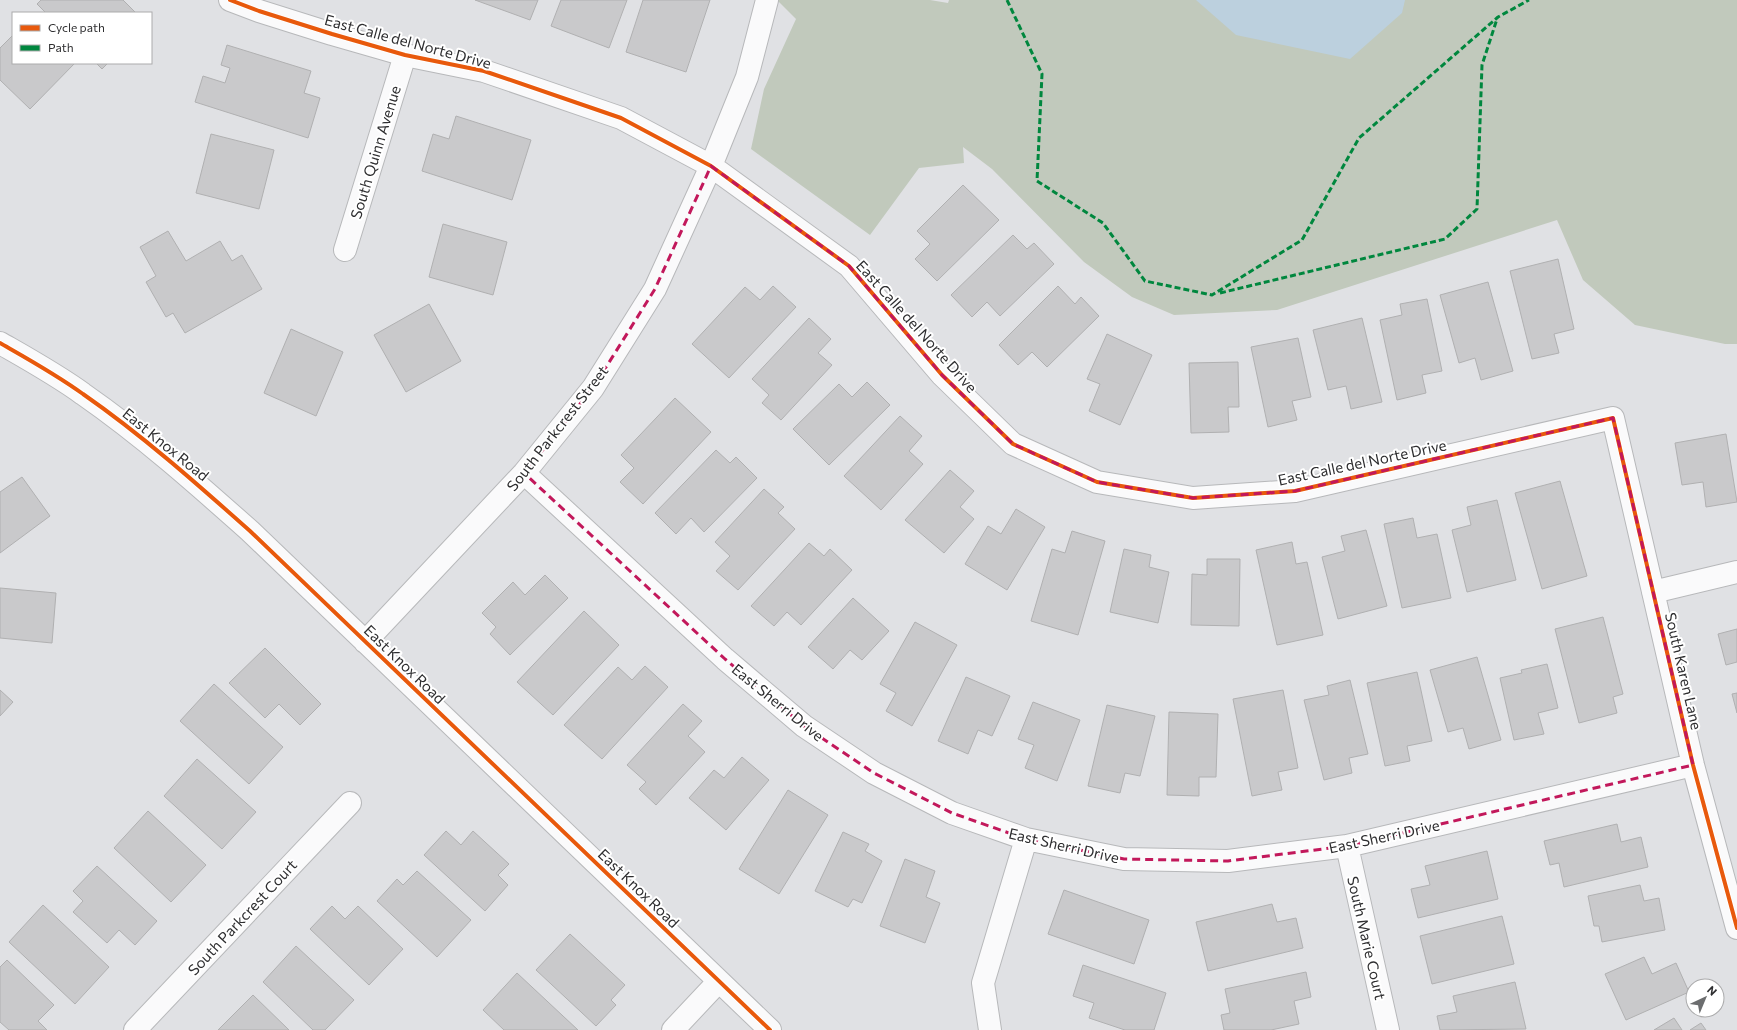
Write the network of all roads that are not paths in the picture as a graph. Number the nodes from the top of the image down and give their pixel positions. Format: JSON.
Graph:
{"nodes":[{"id":1,"x":230,"y":0,"type":"edge"},
{"id":2,"x":767,"y":0,"type":"edge"},
{"id":3,"x":405,"y":55,"type":"junction"},
{"id":4,"x":710,"y":166,"type":"junction"},
{"id":5,"x":345,"y":250,"type":"dead end"},
{"id":6,"x":0,"y":343,"type":"edge"},
{"id":7,"x":1613,"y":418,"type":"joint"},
{"id":8,"x":524,"y":473,"type":"junction"},
{"id":9,"x":1737,"y":572,"type":"edge"},
{"id":10,"x":1653,"y":592,"type":"junction"},
{"id":11,"x":365,"y":642,"type":"junction"},
{"id":12,"x":1693,"y":765,"type":"junction"},
{"id":13,"x":350,"y":803,"type":"dead end"},
{"id":14,"x":1026,"y":839,"type":"junction"},
{"id":15,"x":1347,"y":846,"type":"junction"},
{"id":16,"x":1737,"y":928,"type":"edge"},
{"id":17,"x":719,"y":981,"type":"junction"},
{"id":18,"x":135,"y":1030,"type":"edge"},
{"id":19,"x":673,"y":1030,"type":"edge"},
{"id":20,"x":770,"y":1030,"type":"edge"},
{"id":21,"x":990,"y":1030,"type":"edge"},
{"id":22,"x":1388,"y":1030,"type":"edge"}],
"edges":[{"from":1,"to":3,"type":"street","name":"East Calle del Norte Drive"},
{"from":2,"to":4,"type":"street","name":"South Parkcrest Street"},
{"from":3,"to":4,"type":"street","name":"East Calle del Norte Drive"},
{"from":3,"to":5,"type":"street","name":"South Quinn Avenue"},
{"from":4,"to":7,"type":"street","name":"East Calle del Norte Drive"},
{"from":4,"to":8,"type":"street","name":"South Parkcrest Street"},
{"from":6,"to":11,"type":"street","name":"East Knox Road"},
{"from":7,"to":10,"type":"street","name":"South Karen Lane"},
{"from":8,"to":11,"type":"street","name":"South Parkcrest Street"},
{"from":8,"to":14,"type":"street","name":"East Sherri Drive"},
{"from":9,"to":10,"type":"street"},
{"from":10,"to":12,"type":"street","name":"South Karen Lane"},
{"from":11,"to":17,"type":"street","name":"East Knox Road"},
{"from":12,"to":15,"type":"street","name":"East Sherri Drive"},
{"from":12,"to":16,"type":"street","name":"South Karen Lane"},
{"from":13,"to":18,"type":"street","name":"South Parkcrest Court"},
{"from":14,"to":15,"type":"street","name":"East Sherri Drive"},
{"from":14,"to":21,"type":"street"},
{"from":15,"to":22,"type":"street","name":"South Marie Court"},
{"from":17,"to":19,"type":"street"},
{"from":17,"to":20,"type":"street","name":"East Knox Road"}]}
